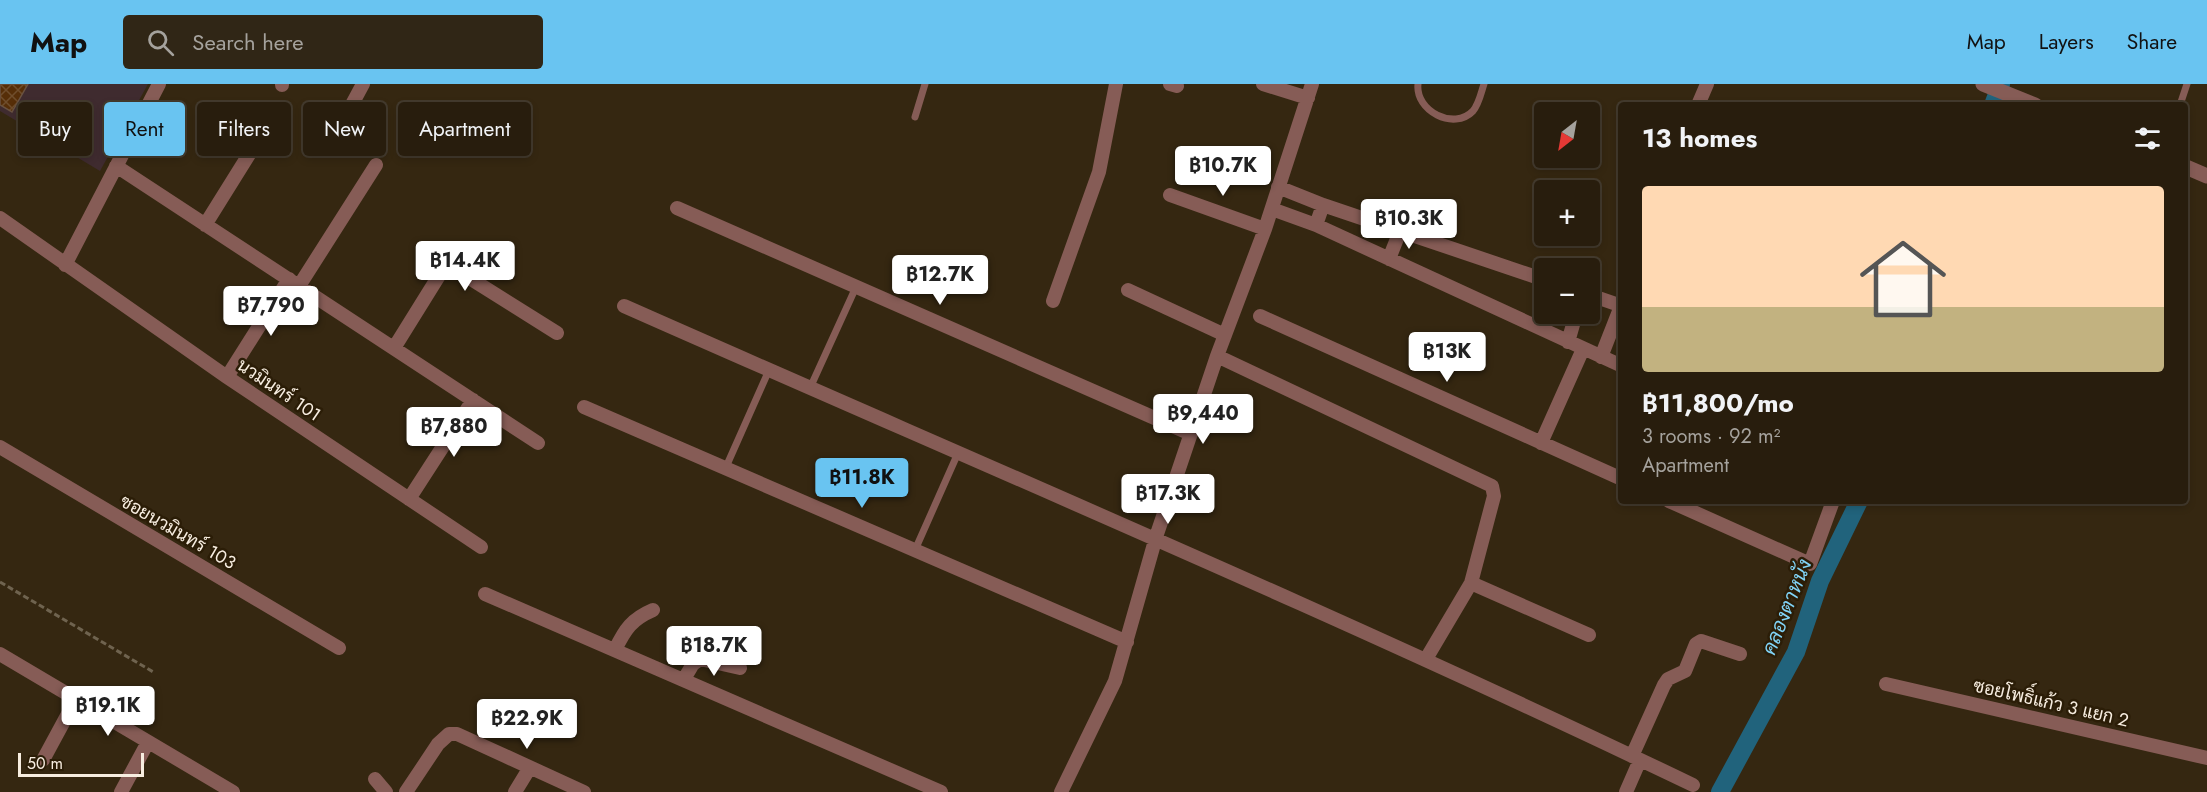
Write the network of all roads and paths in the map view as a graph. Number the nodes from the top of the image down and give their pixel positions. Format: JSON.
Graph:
{"nodes":[{"id":1,"x":159,"y":84,"type":"edge"},
{"id":2,"x":363,"y":84,"type":"edge"},
{"id":3,"x":925,"y":84,"type":"edge"},
{"id":4,"x":1116,"y":84,"type":"edge"},
{"id":5,"x":1263,"y":84,"type":"edge"},
{"id":6,"x":1418,"y":84,"type":"edge"},
{"id":7,"x":1484,"y":84,"type":"edge"},
{"id":8,"x":1707,"y":84,"type":"edge"},
{"id":9,"x":1983,"y":84,"type":"edge"},
{"id":10,"x":2187,"y":84,"type":"edge"},
{"id":11,"x":1310,"y":91,"type":"edge"},
{"id":12,"x":353,"y":102,"type":"edge"},
{"id":13,"x":1699,"y":102,"type":"edge"},
{"id":14,"x":2026,"y":102,"type":"edge"},
{"id":15,"x":2181,"y":102,"type":"edge"},
{"id":16,"x":915,"y":117,"type":"dead end"},
{"id":17,"x":248,"y":156,"type":"edge"},
{"id":18,"x":376,"y":165,"type":"dead end"},
{"id":19,"x":116,"y":166,"type":"junction"},
{"id":20,"x":2188,"y":168,"type":"edge"},
{"id":21,"x":2207,"y":176,"type":"edge"},
{"id":22,"x":1278,"y":187,"type":"junction"},
{"id":23,"x":1170,"y":195,"type":"dead end"},
{"id":24,"x":1323,"y":205,"type":"junction"},
{"id":25,"x":677,"y":208,"type":"dead end"},
{"id":26,"x":1272,"y":209,"type":"junction"},
{"id":27,"x":0,"y":218,"type":"edge"},
{"id":28,"x":206,"y":225,"type":"junction"},
{"id":29,"x":1316,"y":225,"type":"junction"},
{"id":30,"x":1265,"y":229,"type":"junction"},
{"id":31,"x":1400,"y":231,"type":"junction"},
{"id":32,"x":1389,"y":259,"type":"junction"},
{"id":33,"x":65,"y":265,"type":"junction"},
{"id":34,"x":1534,"y":276,"type":"edge"},
{"id":35,"x":294,"y":283,"type":"junction"},
{"id":36,"x":856,"y":287,"type":"junction"},
{"id":37,"x":1128,"y":290,"type":"dead end"},
{"id":38,"x":1600,"y":299,"type":"edge"},
{"id":39,"x":1053,"y":301,"type":"dead end"},
{"id":40,"x":1618,"y":305,"type":"edge"},
{"id":41,"x":624,"y":306,"type":"dead end"},
{"id":42,"x":1618,"y":314,"type":"edge"},
{"id":43,"x":1260,"y":316,"type":"dead end"},
{"id":44,"x":1573,"y":324,"type":"edge"},
{"id":45,"x":557,"y":333,"type":"dead end"},
{"id":46,"x":1225,"y":335,"type":"junction"},
{"id":47,"x":1568,"y":342,"type":"junction"},
{"id":48,"x":394,"y":348,"type":"junction"},
{"id":49,"x":1583,"y":349,"type":"junction"},
{"id":50,"x":1217,"y":356,"type":"junction"},
{"id":51,"x":1601,"y":357,"type":"junction"},
{"id":52,"x":1618,"y":364,"type":"edge"},
{"id":53,"x":769,"y":370,"type":"junction"},
{"id":54,"x":227,"y":377,"type":"junction"},
{"id":55,"x":810,"y":388,"type":"junction"},
{"id":56,"x":473,"y":400,"type":"junction"},
{"id":57,"x":584,"y":407,"type":"dead end"},
{"id":58,"x":1191,"y":434,"type":"junction"},
{"id":59,"x":538,"y":443,"type":"dead end"},
{"id":60,"x":1541,"y":443,"type":"junction"},
{"id":61,"x":0,"y":447,"type":"edge"},
{"id":62,"x":958,"y":453,"type":"junction"},
{"id":63,"x":726,"y":467,"type":"junction"},
{"id":64,"x":1618,"y":477,"type":"edge"},
{"id":65,"x":409,"y":499,"type":"junction"},
{"id":66,"x":1677,"y":504,"type":"edge"},
{"id":67,"x":1832,"y":504,"type":"edge"},
{"id":68,"x":1156,"y":537,"type":"junction"},
{"id":69,"x":481,"y":547,"type":"dead end"},
{"id":70,"x":915,"y":550,"type":"junction"},
{"id":71,"x":0,"y":582,"type":"edge"},
{"id":72,"x":1472,"y":583,"type":"junction"},
{"id":73,"x":485,"y":594,"type":"dead end"},
{"id":74,"x":653,"y":610,"type":"dead end"},
{"id":75,"x":1589,"y":634,"type":"dead end"},
{"id":76,"x":1127,"y":642,"type":"junction"},
{"id":77,"x":339,"y":648,"type":"dead end"},
{"id":78,"x":615,"y":650,"type":"junction"},
{"id":79,"x":1740,"y":654,"type":"dead end"},
{"id":80,"x":2,"y":659,"type":"edge"},
{"id":81,"x":1426,"y":659,"type":"junction"},
{"id":82,"x":740,"y":668,"type":"dead end"},
{"id":83,"x":155,"y":673,"type":"dead end"},
{"id":84,"x":684,"y":679,"type":"junction"},
{"id":85,"x":1886,"y":684,"type":"dead end"},
{"id":86,"x":76,"y":699,"type":"junction"},
{"id":87,"x":148,"y":742,"type":"junction"},
{"id":88,"x":1636,"y":758,"type":"junction"},
{"id":89,"x":2207,"y":758,"type":"edge"},
{"id":90,"x":43,"y":760,"type":"dead end"},
{"id":91,"x":529,"y":769,"type":"junction"},
{"id":92,"x":375,"y":779,"type":"dead end"},
{"id":93,"x":1693,"y":785,"type":"dead end"},
{"id":94,"x":227,"y":791,"type":"edge"},
{"id":95,"x":121,"y":792,"type":"edge"},
{"id":96,"x":386,"y":792,"type":"edge"},
{"id":97,"x":406,"y":792,"type":"edge"},
{"id":98,"x":515,"y":792,"type":"edge"},
{"id":99,"x":584,"y":792,"type":"edge"},
{"id":100,"x":941,"y":792,"type":"edge"},
{"id":101,"x":1061,"y":792,"type":"edge"},
{"id":102,"x":1626,"y":792,"type":"edge"}],
"edges":[{"from":1,"to":19,"type":"street"},
{"from":2,"to":12,"type":"street"},
{"from":3,"to":16,"type":"lane"},
{"from":4,"to":39,"type":"street"},
{"from":5,"to":11,"type":"street"},
{"from":6,"to":7,"type":"lane"},
{"from":8,"to":13,"type":"street"},
{"from":9,"to":14,"type":"street"},
{"from":10,"to":15,"type":"lane"},
{"from":11,"to":22,"type":"street"},
{"from":17,"to":28,"type":"street"},
{"from":18,"to":35,"type":"street"},
{"from":19,"to":28,"type":"street"},
{"from":19,"to":33,"type":"street"},
{"from":20,"to":21,"type":"street"},
{"from":22,"to":24,"type":"street"},
{"from":22,"to":26,"type":"street"},
{"from":23,"to":30,"type":"street"},
{"from":24,"to":29,"type":"street"},
{"from":24,"to":31,"type":"street"},
{"from":25,"to":36,"type":"street"},
{"from":26,"to":29,"type":"street"},
{"from":26,"to":30,"type":"street"},
{"from":27,"to":33,"type":"street","name":"นวมินทร์ 101"},
{"from":28,"to":35,"type":"street"},
{"from":29,"to":32,"type":"street"},
{"from":30,"to":46,"type":"street"},
{"from":31,"to":32,"type":"street"},
{"from":31,"to":34,"type":"street"},
{"from":32,"to":47,"type":"street"},
{"from":33,"to":54,"type":"street","name":"นวมินทร์ 101"},
{"from":35,"to":48,"type":"street"},
{"from":35,"to":54,"type":"street"},
{"from":36,"to":55,"type":"lane"},
{"from":36,"to":58,"type":"street"},
{"from":37,"to":46,"type":"street"},
{"from":38,"to":40,"type":"street"},
{"from":41,"to":53,"type":"street"},
{"from":42,"to":51,"type":"street"},
{"from":43,"to":60,"type":"street"},
{"from":44,"to":47,"type":"street"},
{"from":45,"to":48,"type":"street"},
{"from":46,"to":50,"type":"street"},
{"from":47,"to":49,"type":"street"},
{"from":48,"to":56,"type":"street"},
{"from":49,"to":51,"type":"street"},
{"from":49,"to":60,"type":"street"},
{"from":50,"to":58,"type":"street"},
{"from":50,"to":72,"type":"street"},
{"from":51,"to":52,"type":"street"},
{"from":53,"to":55,"type":"street"},
{"from":53,"to":63,"type":"lane"},
{"from":54,"to":65,"type":"street","name":"นวมินทร์ 101"},
{"from":55,"to":62,"type":"street"},
{"from":56,"to":59,"type":"street"},
{"from":56,"to":65,"type":"street"},
{"from":57,"to":63,"type":"street"},
{"from":58,"to":68,"type":"street"},
{"from":60,"to":64,"type":"street"},
{"from":61,"to":77,"type":"street","name":"ซอยนวมินทร์ 103"},
{"from":62,"to":68,"type":"street"},
{"from":62,"to":70,"type":"lane"},
{"from":63,"to":70,"type":"street"},
{"from":65,"to":69,"type":"street","name":"นวมินทร์ 101"},
{"from":66,"to":67,"type":"street"},
{"from":68,"to":76,"type":"street"},
{"from":68,"to":81,"type":"street"},
{"from":70,"to":76,"type":"street"},
{"from":71,"to":83,"type":"path"},
{"from":72,"to":75,"type":"street"},
{"from":72,"to":81,"type":"street"},
{"from":73,"to":78,"type":"street"},
{"from":74,"to":78,"type":"street"},
{"from":76,"to":101,"type":"street"},
{"from":78,"to":84,"type":"street"},
{"from":79,"to":88,"type":"street"},
{"from":80,"to":86,"type":"street"},
{"from":81,"to":88,"type":"street"},
{"from":82,"to":84,"type":"street"},
{"from":84,"to":100,"type":"street"},
{"from":85,"to":89,"type":"street","name":"ซอยโพธิ์แก้ว 3 แยก 2"},
{"from":86,"to":87,"type":"street"},
{"from":86,"to":90,"type":"street"},
{"from":87,"to":94,"type":"street"},
{"from":87,"to":95,"type":"street"},
{"from":88,"to":93,"type":"street"},
{"from":88,"to":102,"type":"street"},
{"from":91,"to":97,"type":"street"},
{"from":91,"to":98,"type":"street"},
{"from":91,"to":99,"type":"street"},
{"from":92,"to":96,"type":"street"}]}
